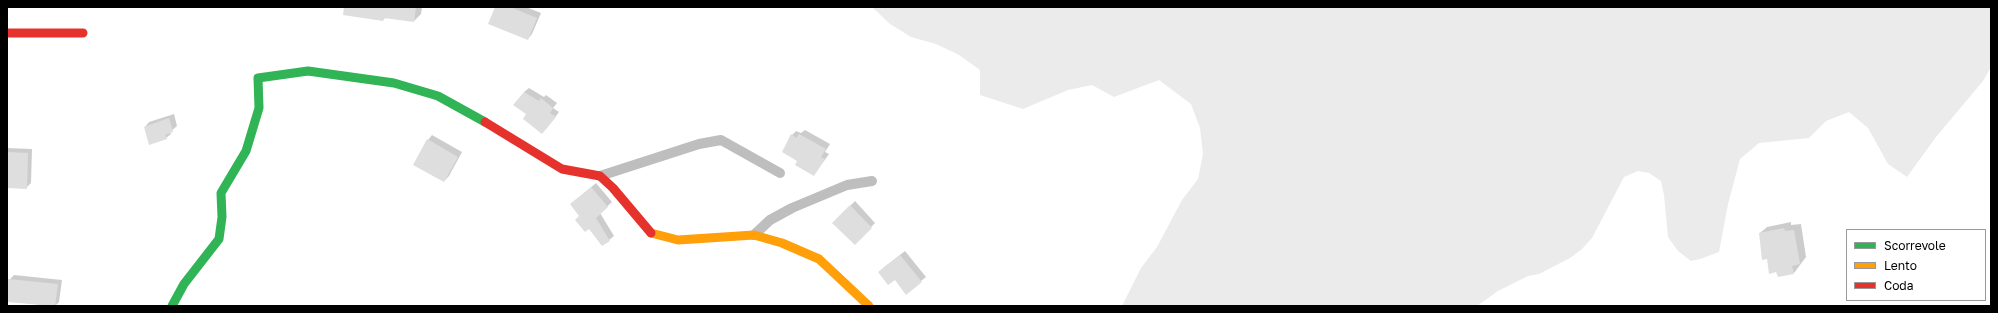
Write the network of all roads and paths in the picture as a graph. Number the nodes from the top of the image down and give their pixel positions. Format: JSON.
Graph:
{"nodes":[{"id":1,"x":7,"y":33,"type":"edge"},
{"id":2,"x":83,"y":33,"type":"dead end"},
{"id":3,"x":780,"y":173,"type":"dead end"},
{"id":4,"x":600,"y":176,"type":"junction"},
{"id":5,"x":872,"y":181,"type":"dead end"},
{"id":6,"x":754,"y":235,"type":"junction"},
{"id":7,"x":172,"y":306,"type":"edge"},
{"id":8,"x":869,"y":306,"type":"edge"}],
"edges":[{"from":1,"to":2,"type":"street"},
{"from":3,"to":4,"type":"lane"},
{"from":4,"to":6,"type":"street"},
{"from":4,"to":7,"type":"street"},
{"from":5,"to":6,"type":"lane"},
{"from":6,"to":8,"type":"street"}]}
